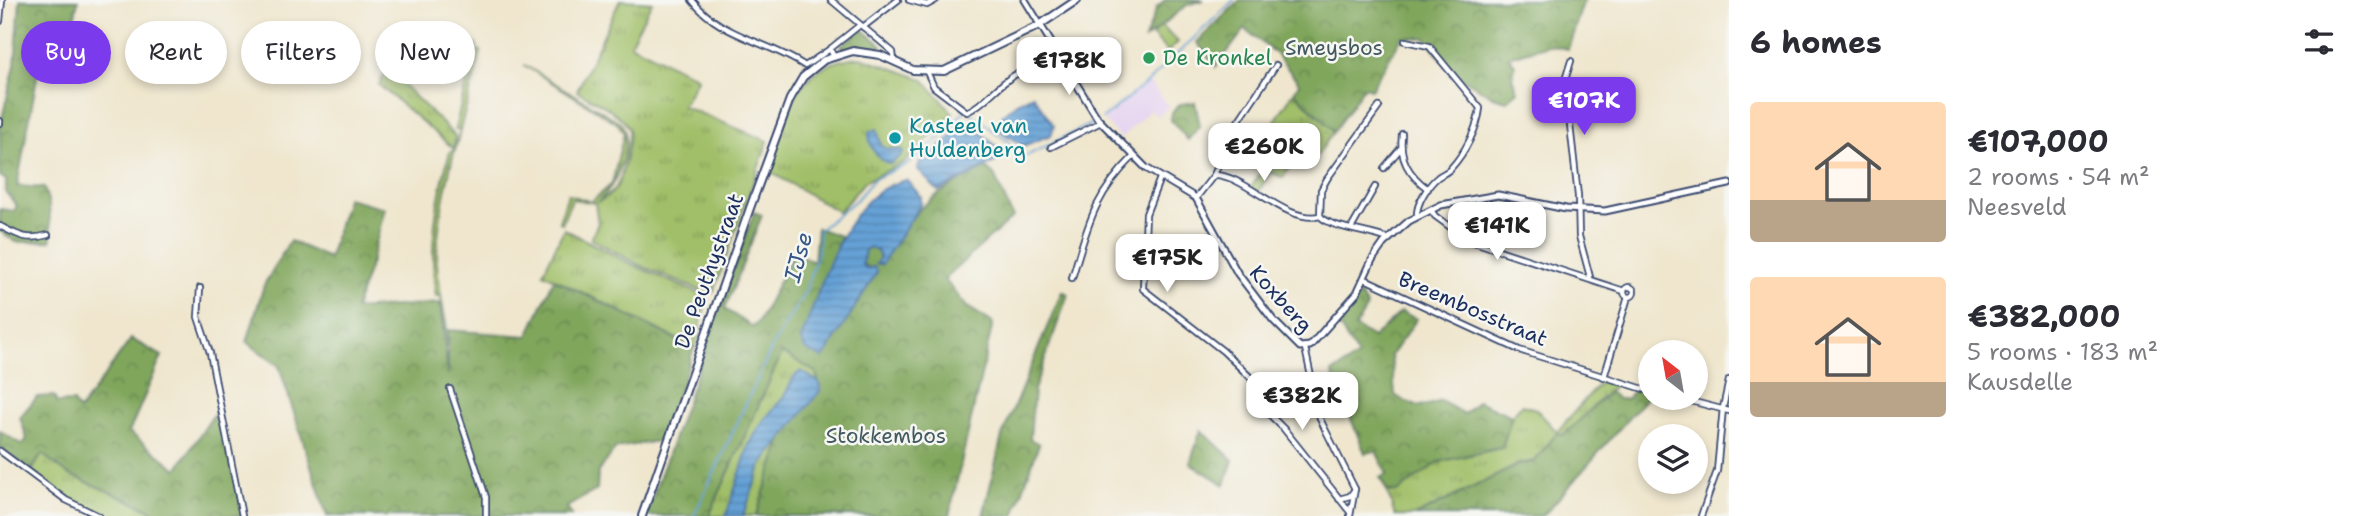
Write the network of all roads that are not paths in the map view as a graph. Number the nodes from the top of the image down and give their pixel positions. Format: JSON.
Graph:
{"nodes":[{"id":1,"x":2,"y":0,"type":"edge"},
{"id":2,"x":692,"y":0,"type":"edge"},
{"id":3,"x":831,"y":0,"type":"edge"},
{"id":4,"x":898,"y":0,"type":"edge"},
{"id":5,"x":909,"y":0,"type":"edge"},
{"id":6,"x":936,"y":0,"type":"edge"},
{"id":7,"x":1025,"y":0,"type":"edge"},
{"id":8,"x":1077,"y":0,"type":"edge"},
{"id":9,"x":1068,"y":3,"type":"edge"},
{"id":10,"x":0,"y":21,"type":"edge"},
{"id":11,"x":861,"y":26,"type":"junction"},
{"id":12,"x":1038,"y":26,"type":"junction"},
{"id":13,"x":1405,"y":41,"type":"dead end"},
{"id":14,"x":832,"y":52,"type":"junction"},
{"id":15,"x":894,"y":61,"type":"junction"},
{"id":16,"x":1571,"y":61,"type":"dead end"},
{"id":17,"x":1065,"y":64,"type":"junction"},
{"id":18,"x":1276,"y":65,"type":"dead end"},
{"id":19,"x":927,"y":72,"type":"junction"},
{"id":20,"x":1379,"y":107,"type":"dead end"},
{"id":21,"x":1100,"y":121,"type":"junction"},
{"id":22,"x":1402,"y":134,"type":"dead end"},
{"id":23,"x":1051,"y":147,"type":"dead end"},
{"id":24,"x":1400,"y":149,"type":"junction"},
{"id":25,"x":1134,"y":156,"type":"junction"},
{"id":26,"x":1394,"y":156,"type":"junction"},
{"id":27,"x":1404,"y":162,"type":"junction"},
{"id":28,"x":1384,"y":168,"type":"dead end"},
{"id":29,"x":1214,"y":175,"type":"junction"},
{"id":30,"x":1160,"y":178,"type":"junction"},
{"id":31,"x":1729,"y":184,"type":"edge"},
{"id":32,"x":1375,"y":187,"type":"dead end"},
{"id":33,"x":1428,"y":190,"type":"junction"},
{"id":34,"x":1196,"y":198,"type":"junction"},
{"id":35,"x":1431,"y":209,"type":"junction"},
{"id":36,"x":1578,"y":210,"type":"junction"},
{"id":37,"x":1320,"y":216,"type":"junction"},
{"id":38,"x":1417,"y":216,"type":"junction"},
{"id":39,"x":0,"y":226,"type":"edge"},
{"id":40,"x":1352,"y":227,"type":"junction"},
{"id":41,"x":48,"y":236,"type":"dead end"},
{"id":42,"x":1388,"y":239,"type":"junction"},
{"id":43,"x":1590,"y":277,"type":"junction"},
{"id":44,"x":1072,"y":278,"type":"dead end"},
{"id":45,"x":1364,"y":279,"type":"junction"},
{"id":46,"x":200,"y":288,"type":"dead end"},
{"id":47,"x":1624,"y":291,"type":"junction"},
{"id":48,"x":1628,"y":298,"type":"junction"},
{"id":49,"x":1305,"y":348,"type":"junction"},
{"id":50,"x":1604,"y":377,"type":"junction"},
{"id":51,"x":1729,"y":380,"type":"edge"},
{"id":52,"x":1638,"y":387,"type":"edge"},
{"id":53,"x":450,"y":389,"type":"dead end"},
{"id":54,"x":1708,"y":405,"type":"edge"},
{"id":55,"x":1723,"y":408,"type":"junction"},
{"id":56,"x":1729,"y":411,"type":"edge"},
{"id":57,"x":0,"y":451,"type":"edge"},
{"id":58,"x":1355,"y":489,"type":"junction"},
{"id":59,"x":1339,"y":499,"type":"junction"},
{"id":60,"x":1350,"y":514,"type":"edge"},
{"id":61,"x":99,"y":516,"type":"edge"},
{"id":62,"x":242,"y":516,"type":"edge"},
{"id":63,"x":486,"y":516,"type":"edge"},
{"id":64,"x":642,"y":516,"type":"edge"},
{"id":65,"x":1701,"y":516,"type":"edge"}],
"edges":[{"from":1,"to":10,"type":"street"},
{"from":2,"to":14,"type":"street"},
{"from":3,"to":11,"type":"street"},
{"from":4,"to":11,"type":"street","name":"De Peuthystraat"},
{"from":5,"to":6,"type":"street"},
{"from":7,"to":12,"type":"street","name":"Koxberg"},
{"from":8,"to":9,"type":"main road"},
{"from":9,"to":12,"type":"main road"},
{"from":11,"to":14,"type":"street","name":"De Peuthystraat"},
{"from":11,"to":15,"type":"street"},
{"from":12,"to":17,"type":"street","name":"Koxberg"},
{"from":12,"to":19,"type":"main road"},
{"from":13,"to":33,"type":"street"},
{"from":14,"to":15,"type":"main road"},
{"from":14,"to":64,"type":"main road","name":"De Peuthystraat"},
{"from":15,"to":19,"type":"main road"},
{"from":16,"to":36,"type":"street"},
{"from":17,"to":19,"type":"street"},
{"from":17,"to":21,"type":"street","name":"Koxberg"},
{"from":18,"to":29,"type":"street"},
{"from":20,"to":37,"type":"street"},
{"from":21,"to":23,"type":"street"},
{"from":21,"to":25,"type":"street","name":"Koxberg"},
{"from":22,"to":24,"type":"street"},
{"from":24,"to":26,"type":"street"},
{"from":24,"to":27,"type":"street"},
{"from":25,"to":30,"type":"street","name":"Koxberg"},
{"from":25,"to":44,"type":"street"},
{"from":26,"to":27,"type":"street"},
{"from":26,"to":28,"type":"street"},
{"from":27,"to":33,"type":"street"},
{"from":29,"to":34,"type":"street"},
{"from":29,"to":37,"type":"street"},
{"from":30,"to":34,"type":"street","name":"Koxberg"},
{"from":30,"to":59,"type":"street"},
{"from":31,"to":36,"type":"street","name":"Koxberg"},
{"from":32,"to":40,"type":"street"},
{"from":33,"to":38,"type":"street"},
{"from":34,"to":49,"type":"street","name":"Koxberg"},
{"from":35,"to":36,"type":"street","name":"Koxberg"},
{"from":35,"to":38,"type":"street","name":"Koxberg"},
{"from":35,"to":43,"type":"street"},
{"from":36,"to":43,"type":"street"},
{"from":37,"to":40,"type":"street"},
{"from":38,"to":42,"type":"street","name":"Koxberg"},
{"from":39,"to":41,"type":"street"},
{"from":40,"to":42,"type":"street"},
{"from":42,"to":45,"type":"street","name":"Koxberg"},
{"from":43,"to":47,"type":"street"},
{"from":45,"to":49,"type":"street","name":"Koxberg"},
{"from":45,"to":50,"type":"street","name":"Breembosstraat"},
{"from":46,"to":62,"type":"street"},
{"from":47,"to":48,"type":"street"},
{"from":47,"to":48,"type":"street"},
{"from":48,"to":50,"type":"street"},
{"from":49,"to":58,"type":"street"},
{"from":50,"to":52,"type":"street","name":"Breembosstraat"},
{"from":51,"to":55,"type":"street"},
{"from":53,"to":63,"type":"street"},
{"from":54,"to":55,"type":"street"},
{"from":55,"to":56,"type":"street"},
{"from":55,"to":65,"type":"street"},
{"from":57,"to":61,"type":"street"},
{"from":58,"to":59,"type":"street"},
{"from":58,"to":60,"type":"street"},
{"from":59,"to":60,"type":"street"}]}
